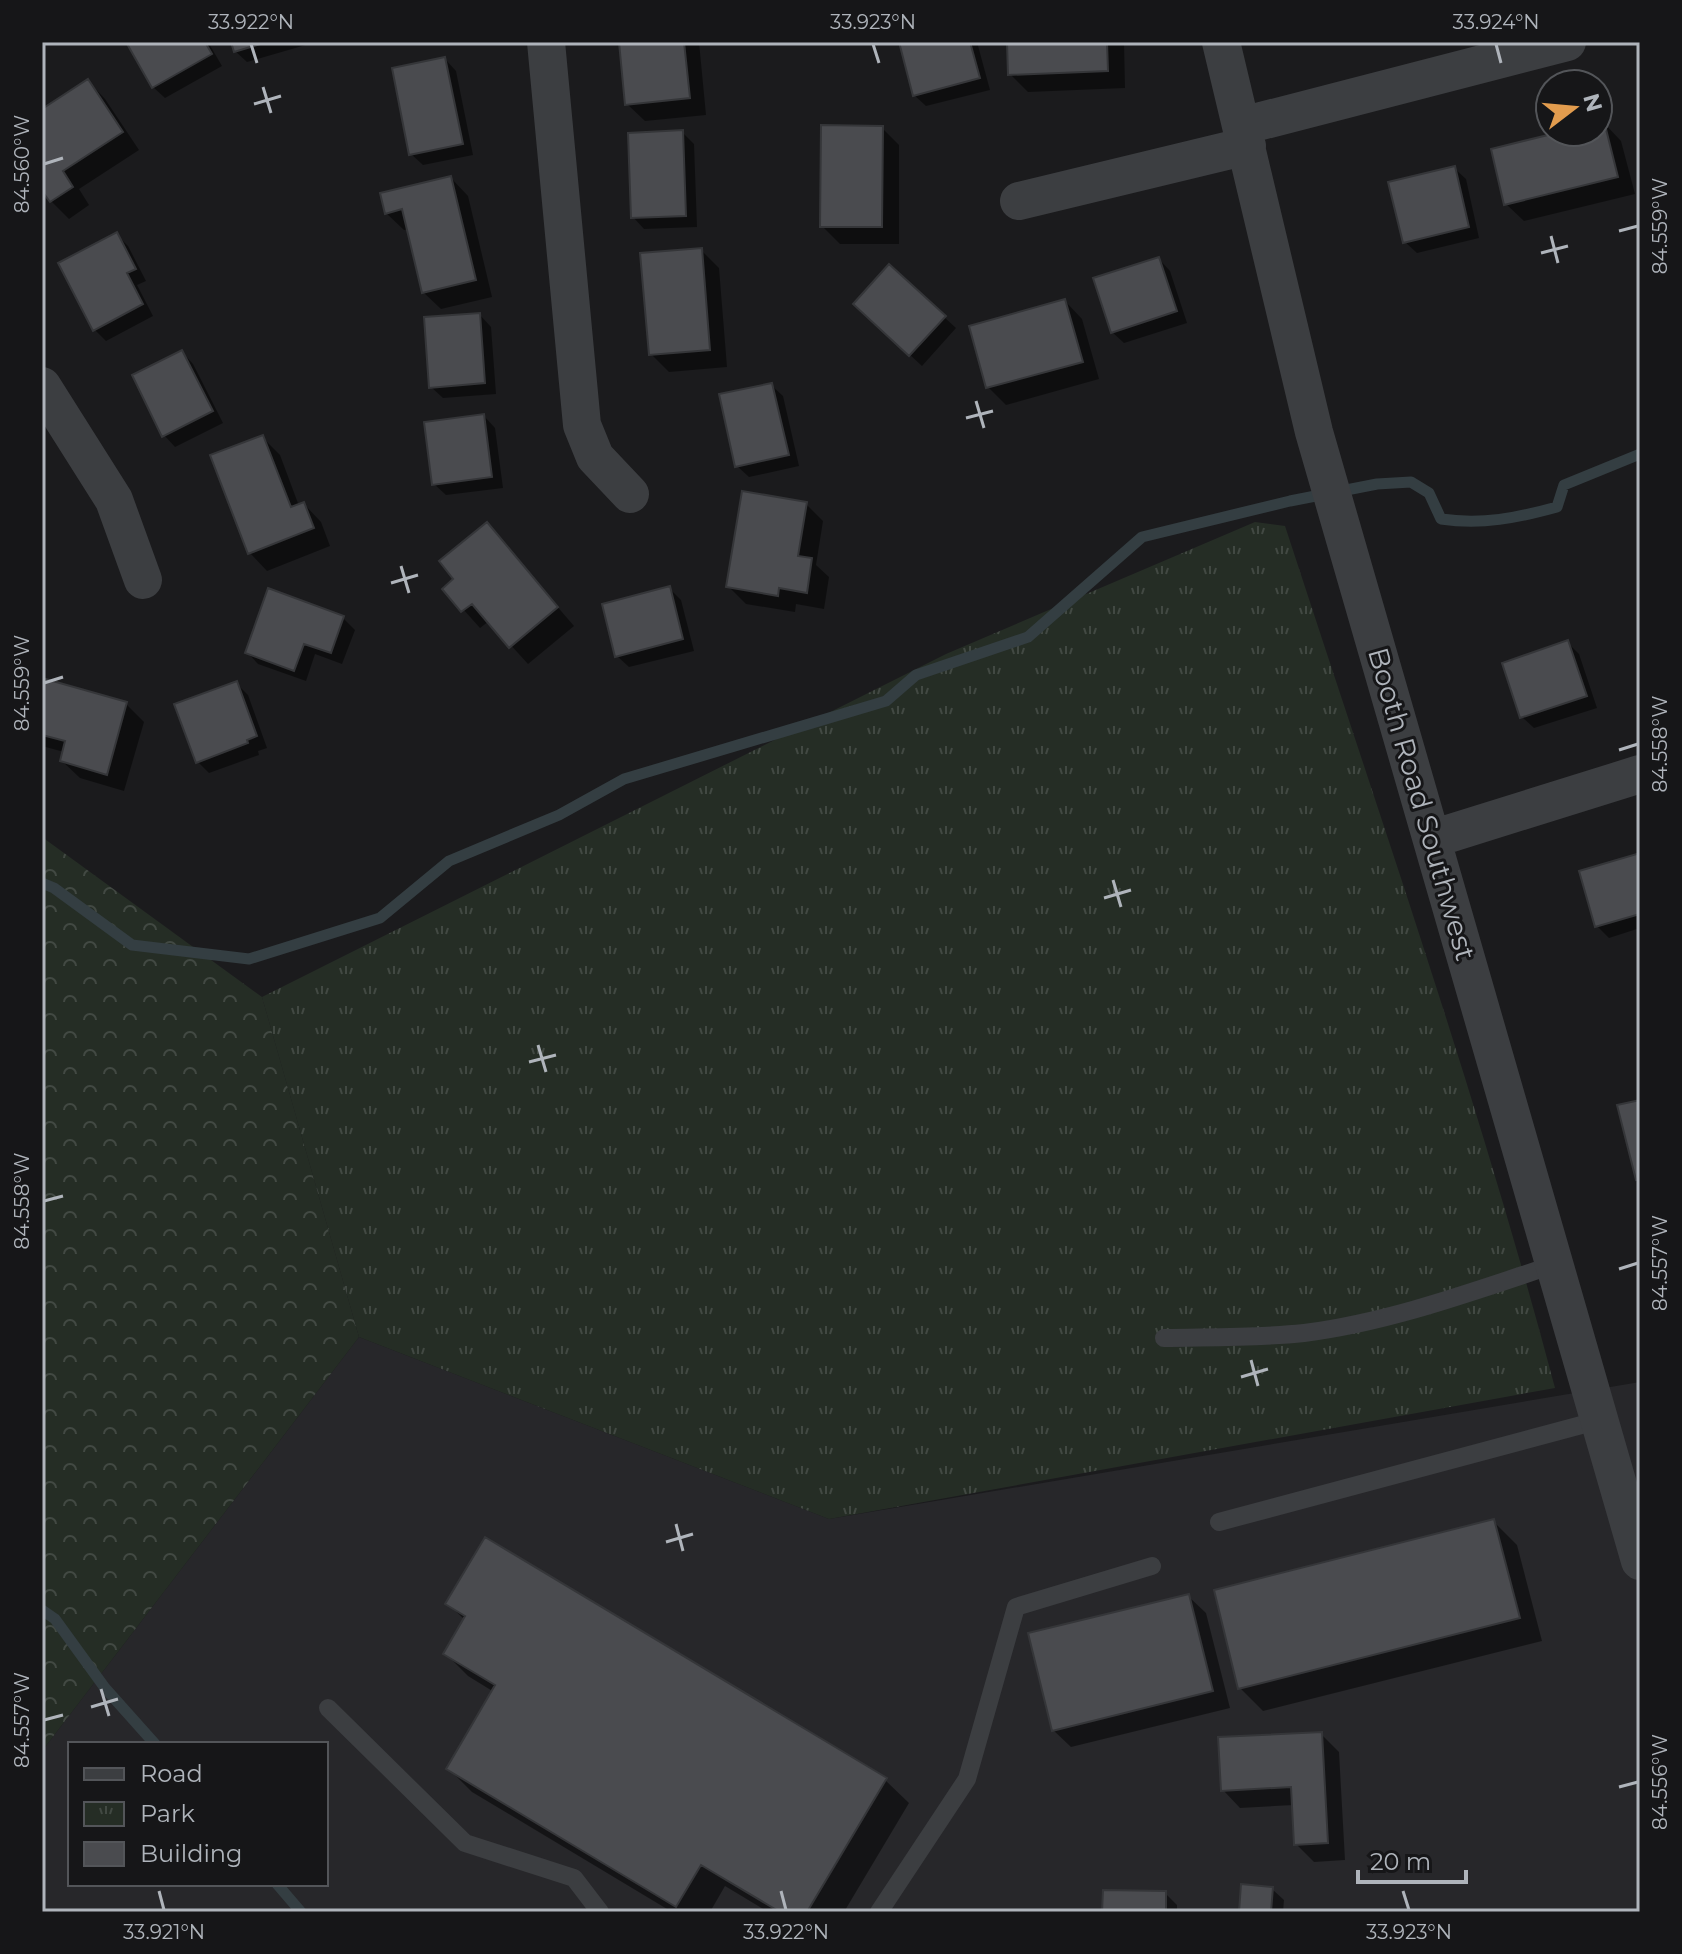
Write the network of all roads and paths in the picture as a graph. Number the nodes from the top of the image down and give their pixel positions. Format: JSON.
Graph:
{"nodes":[{"id":1,"x":546,"y":42,"type":"edge"},
{"id":2,"x":1221,"y":42,"type":"edge"},
{"id":3,"x":1567,"y":42,"type":"edge"},
{"id":4,"x":1245,"y":136,"type":"junction"},
{"id":5,"x":1019,"y":201,"type":"dead end"},
{"id":6,"x":42,"y":386,"type":"edge"},
{"id":7,"x":630,"y":494,"type":"dead end"},
{"id":8,"x":143,"y":580,"type":"dead end"},
{"id":9,"x":1640,"y":774,"type":"edge"},
{"id":10,"x":1432,"y":839,"type":"junction"},
{"id":11,"x":1556,"y":1264,"type":"junction"},
{"id":12,"x":1164,"y":1338,"type":"dead end"},
{"id":13,"x":1600,"y":1420,"type":"junction"},
{"id":14,"x":1219,"y":1522,"type":"dead end"},
{"id":15,"x":1640,"y":1561,"type":"edge"},
{"id":16,"x":1152,"y":1566,"type":"dead end"},
{"id":17,"x":328,"y":1708,"type":"dead end"},
{"id":18,"x":600,"y":1912,"type":"edge"},
{"id":19,"x":879,"y":1912,"type":"edge"}],
"edges":[{"from":1,"to":7,"type":"street"},
{"from":2,"to":4,"type":"street","name":"Booth Road Southwest"},
{"from":3,"to":4,"type":"street"},
{"from":4,"to":5,"type":"street"},
{"from":4,"to":10,"type":"street","name":"Booth Road Southwest"},
{"from":6,"to":8,"type":"street"},
{"from":9,"to":10,"type":"street"},
{"from":10,"to":11,"type":"street","name":"Booth Road Southwest"},
{"from":11,"to":12,"type":"lane"},
{"from":11,"to":13,"type":"street","name":"Booth Road Southwest"},
{"from":13,"to":14,"type":"lane"},
{"from":13,"to":15,"type":"street","name":"Booth Road Southwest"},
{"from":16,"to":19,"type":"lane"},
{"from":17,"to":18,"type":"lane"}]}
